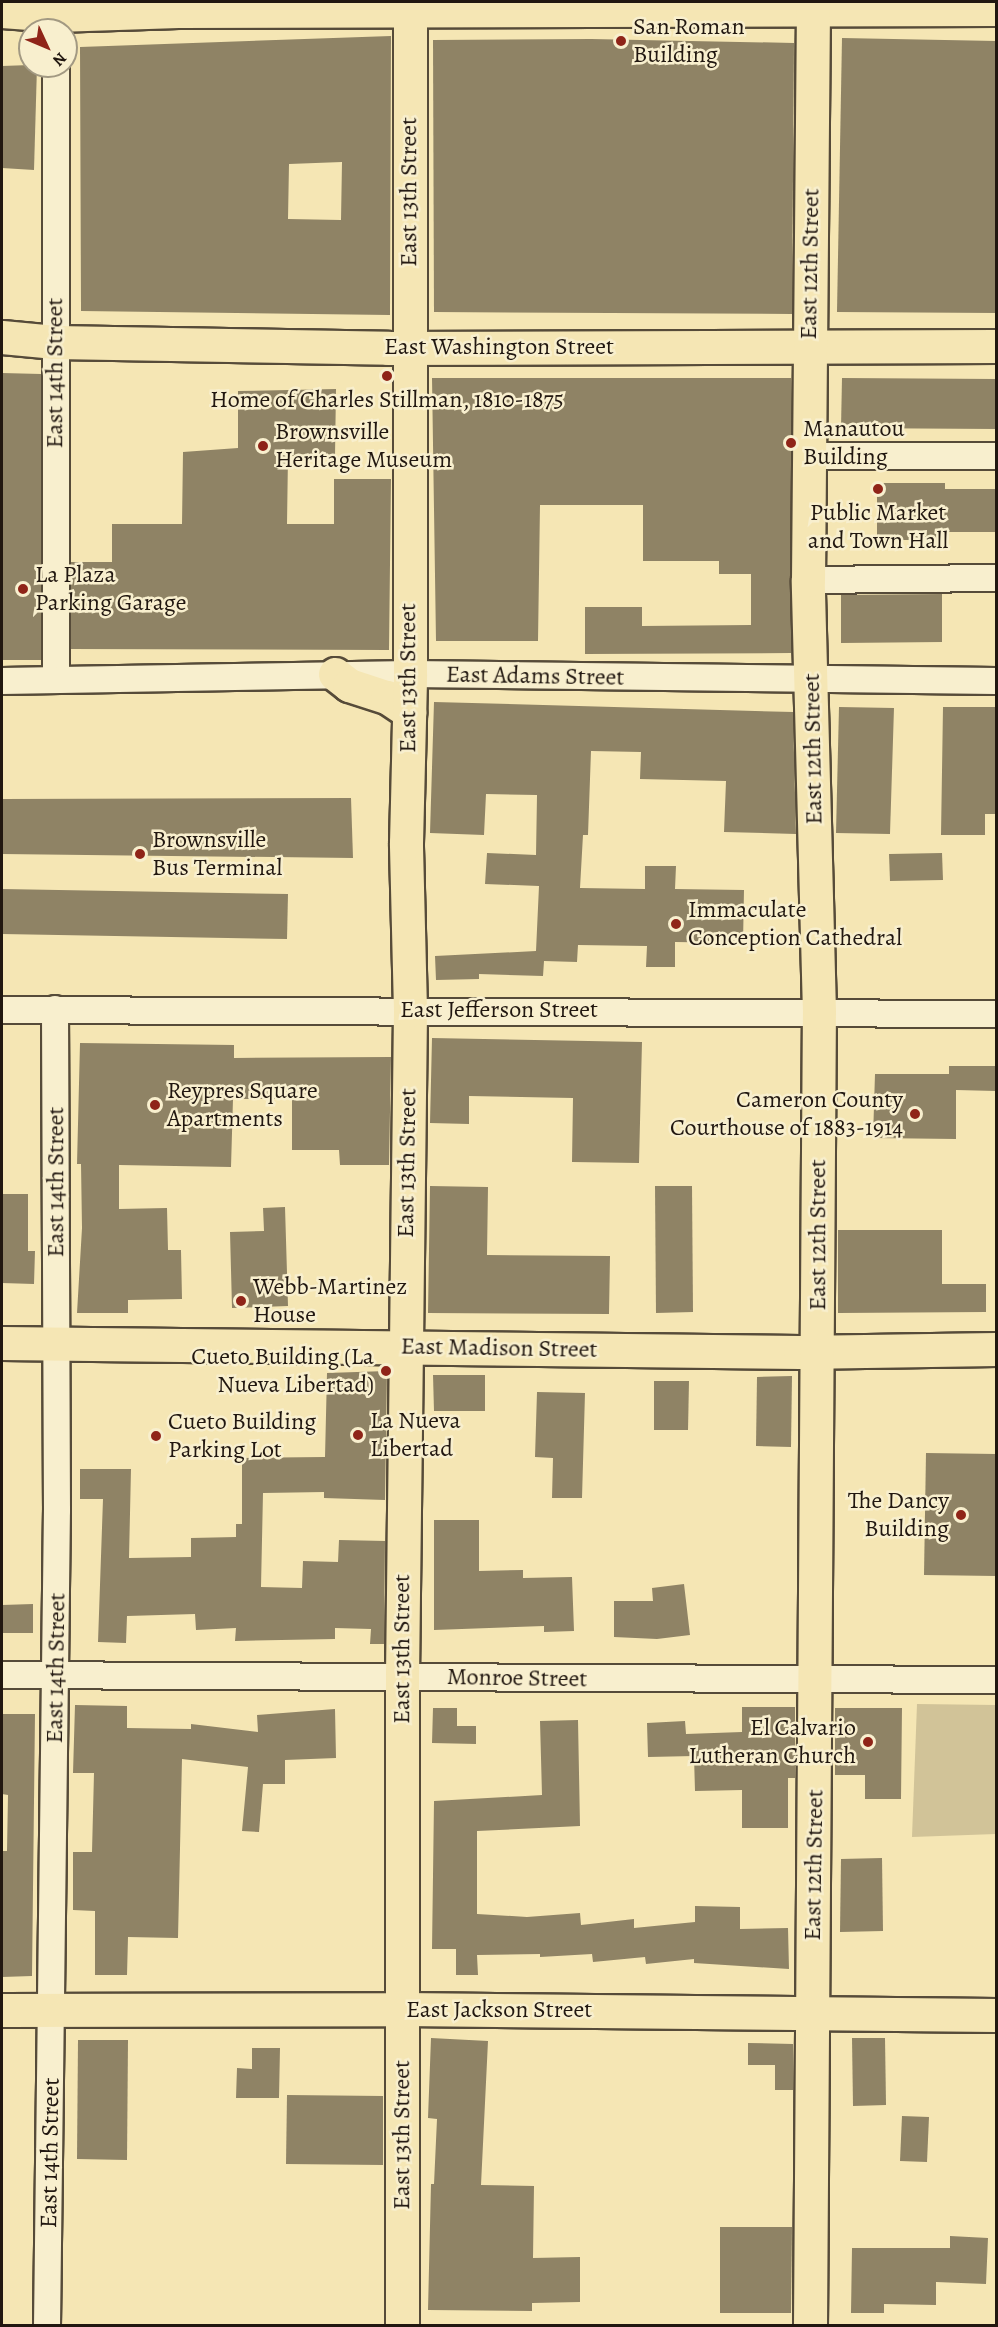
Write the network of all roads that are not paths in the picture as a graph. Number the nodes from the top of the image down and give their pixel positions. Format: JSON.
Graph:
{"nodes":[{"id":1,"x":410,"y":6,"type":"edge"},
{"id":2,"x":813,"y":6,"type":"edge"},
{"id":3,"x":996,"y":9,"type":"edge"},
{"id":4,"x":2,"y":11,"type":"edge"},
{"id":5,"x":34,"y":18,"type":"edge"},
{"id":6,"x":78,"y":22,"type":"edge"},
{"id":7,"x":56,"y":78,"type":"edge"},
{"id":8,"x":2,"y":337,"type":"edge"},
{"id":9,"x":55,"y":342,"type":"junction"},
{"id":10,"x":809,"y":346,"type":"junction"},
{"id":11,"x":996,"y":346,"type":"edge"},
{"id":12,"x":408,"y":348,"type":"junction"},
{"id":13,"x":811,"y":456,"type":"junction"},
{"id":14,"x":996,"y":456,"type":"edge"},
{"id":15,"x":996,"y":578,"type":"edge"},
{"id":16,"x":808,"y":580,"type":"junction"},
{"id":17,"x":335,"y":674,"type":"junction"},
{"id":18,"x":410,"y":674,"type":"junction"},
{"id":19,"x":56,"y":680,"type":"junction"},
{"id":20,"x":2,"y":681,"type":"edge"},
{"id":21,"x":812,"y":681,"type":"junction"},
{"id":22,"x":996,"y":681,"type":"edge"},
{"id":23,"x":409,"y":712,"type":"junction"},
{"id":24,"x":2,"y":1010,"type":"edge"},
{"id":25,"x":55,"y":1010,"type":"junction"},
{"id":26,"x":410,"y":1010,"type":"junction"},
{"id":27,"x":819,"y":1012,"type":"junction"},
{"id":28,"x":996,"y":1014,"type":"edge"},
{"id":29,"x":2,"y":1343,"type":"edge"},
{"id":30,"x":57,"y":1343,"type":"junction"},
{"id":31,"x":406,"y":1346,"type":"junction"},
{"id":32,"x":996,"y":1349,"type":"edge"},
{"id":33,"x":817,"y":1352,"type":"junction"},
{"id":34,"x":2,"y":1675,"type":"edge"},
{"id":35,"x":56,"y":1675,"type":"junction"},
{"id":36,"x":402,"y":1676,"type":"junction"},
{"id":37,"x":996,"y":1680,"type":"edge"},
{"id":38,"x":816,"y":1682,"type":"junction"},
{"id":39,"x":403,"y":2009,"type":"junction"},
{"id":40,"x":2,"y":2010,"type":"edge"},
{"id":41,"x":53,"y":2010,"type":"junction"},
{"id":42,"x":813,"y":2012,"type":"junction"},
{"id":43,"x":996,"y":2015,"type":"edge"},
{"id":44,"x":48,"y":2325,"type":"edge"},
{"id":45,"x":402,"y":2325,"type":"edge"},
{"id":46,"x":810,"y":2325,"type":"edge"}],
"edges":[{"from":1,"to":2,"type":"main road"},
{"from":1,"to":6,"type":"main road"},
{"from":1,"to":12,"type":"main road","name":"East 13th Street"},
{"from":2,"to":3,"type":"main road"},
{"from":2,"to":10,"type":"main road","name":"East 12th Street"},
{"from":4,"to":5,"type":"main road"},
{"from":7,"to":9,"type":"street","name":"East 14th Street"},
{"from":8,"to":9,"type":"main road","name":"East Washington Street"},
{"from":9,"to":12,"type":"main road","name":"East Washington Street"},
{"from":9,"to":19,"type":"street","name":"East 14th Street"},
{"from":10,"to":11,"type":"main road","name":"East Washington Street"},
{"from":10,"to":12,"type":"main road","name":"East Washington Street"},
{"from":10,"to":13,"type":"main road","name":"East 12th Street"},
{"from":12,"to":18,"type":"main road","name":"East 13th Street"},
{"from":13,"to":14,"type":"street"},
{"from":13,"to":16,"type":"main road","name":"East 12th Street"},
{"from":15,"to":16,"type":"street"},
{"from":16,"to":21,"type":"main road","name":"East 12th Street"},
{"from":17,"to":18,"type":"street","name":"East Adams Street"},
{"from":17,"to":19,"type":"street","name":"East Adams Street"},
{"from":17,"to":23,"type":"main road"},
{"from":18,"to":21,"type":"street","name":"East Adams Street"},
{"from":18,"to":23,"type":"main road","name":"East 13th Street"},
{"from":19,"to":20,"type":"street","name":"East Adams Street"},
{"from":21,"to":22,"type":"street","name":"East Adams Street"},
{"from":21,"to":27,"type":"main road","name":"East 12th Street"},
{"from":23,"to":26,"type":"main road","name":"East 13th Street"},
{"from":24,"to":25,"type":"street","name":"East Jefferson Street"},
{"from":25,"to":26,"type":"street","name":"East Jefferson Street"},
{"from":25,"to":30,"type":"street","name":"East 14th Street"},
{"from":26,"to":27,"type":"street","name":"East Jefferson Street"},
{"from":26,"to":31,"type":"main road","name":"East 13th Street"},
{"from":27,"to":28,"type":"street","name":"East Jefferson Street"},
{"from":27,"to":33,"type":"main road","name":"East 12th Street"},
{"from":29,"to":30,"type":"main road","name":"East Madison Street"},
{"from":30,"to":31,"type":"main road","name":"East Madison Street"},
{"from":30,"to":35,"type":"street","name":"East 14th Street"},
{"from":31,"to":33,"type":"main road","name":"East Madison Street"},
{"from":31,"to":36,"type":"main road","name":"East 13th Street"},
{"from":32,"to":33,"type":"main road","name":"East Madison Street"},
{"from":33,"to":38,"type":"main road","name":"East 12th Street"},
{"from":34,"to":35,"type":"street","name":"Monroe Street"},
{"from":35,"to":36,"type":"street","name":"Monroe Street"},
{"from":35,"to":41,"type":"street","name":"East 14th Street"},
{"from":36,"to":38,"type":"street","name":"Monroe Street"},
{"from":36,"to":39,"type":"main road","name":"East 13th Street"},
{"from":37,"to":38,"type":"street","name":"Monroe Street"},
{"from":38,"to":42,"type":"main road","name":"East 12th Street"},
{"from":39,"to":41,"type":"main road","name":"East Jackson Street"},
{"from":39,"to":42,"type":"main road","name":"East Jackson Street"},
{"from":39,"to":45,"type":"main road","name":"East 13th Street"},
{"from":40,"to":41,"type":"main road","name":"East Jackson Street"},
{"from":41,"to":44,"type":"street","name":"East 14th Street"},
{"from":42,"to":43,"type":"main road","name":"East Jackson Street"},
{"from":42,"to":46,"type":"main road","name":"East 12th Street"}]}
